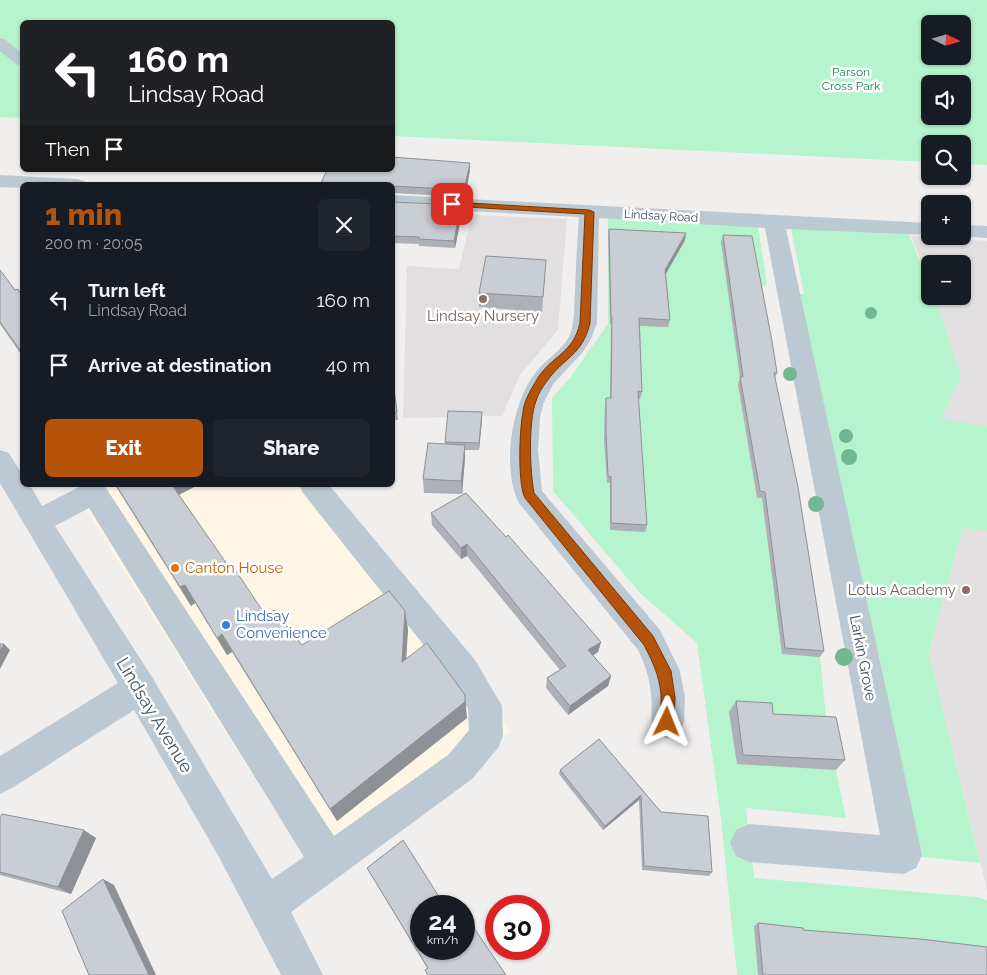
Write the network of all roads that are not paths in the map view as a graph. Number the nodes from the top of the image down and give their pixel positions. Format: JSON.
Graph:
{"nodes":[{"id":1,"x":0,"y":44,"type":"edge"},
{"id":2,"x":20,"y":59,"type":"edge"},
{"id":3,"x":0,"y":181,"type":"edge"},
{"id":4,"x":20,"y":182,"type":"edge"},
{"id":5,"x":395,"y":201,"type":"edge"},
{"id":6,"x":589,"y":212,"type":"junction"},
{"id":7,"x":774,"y":222,"type":"junction"},
{"id":8,"x":921,"y":229,"type":"edge"},
{"id":9,"x":971,"y":231,"type":"edge"},
{"id":10,"x":987,"y":232,"type":"edge"},
{"id":11,"x":0,"y":460,"type":"edge"},
{"id":12,"x":315,"y":487,"type":"edge"},
{"id":13,"x":101,"y":489,"type":"edge"},
{"id":14,"x":37,"y":522,"type":"junction"},
{"id":15,"x":140,"y":688,"type":"junction"},
{"id":16,"x":667,"y":722,"type":"dead end"},
{"id":17,"x":0,"y":776,"type":"edge"},
{"id":18,"x":750,"y":843,"type":"dead end"},
{"id":19,"x":329,"y":862,"type":"junction"},
{"id":20,"x":268,"y":906,"type":"junction"},
{"id":21,"x":302,"y":975,"type":"edge"}],
"edges":[{"from":1,"to":2,"type":"street"},
{"from":3,"to":4,"type":"street"},
{"from":5,"to":6,"type":"street","name":"Lindsay Road"},
{"from":6,"to":7,"type":"street","name":"Lindsay Road"},
{"from":6,"to":16,"type":"street"},
{"from":7,"to":8,"type":"street","name":"Lindsay Road"},
{"from":7,"to":18,"type":"street","name":"Larkin Grove"},
{"from":9,"to":10,"type":"street"},
{"from":11,"to":14,"type":"street","name":"Lindsay Avenue"},
{"from":12,"to":19,"type":"street"},
{"from":13,"to":14,"type":"street"},
{"from":13,"to":19,"type":"street"},
{"from":14,"to":15,"type":"street","name":"Lindsay Avenue"},
{"from":15,"to":17,"type":"street"},
{"from":15,"to":20,"type":"street","name":"Lindsay Avenue"},
{"from":19,"to":20,"type":"street"},
{"from":20,"to":21,"type":"street","name":"Lindsay Avenue"}]}
